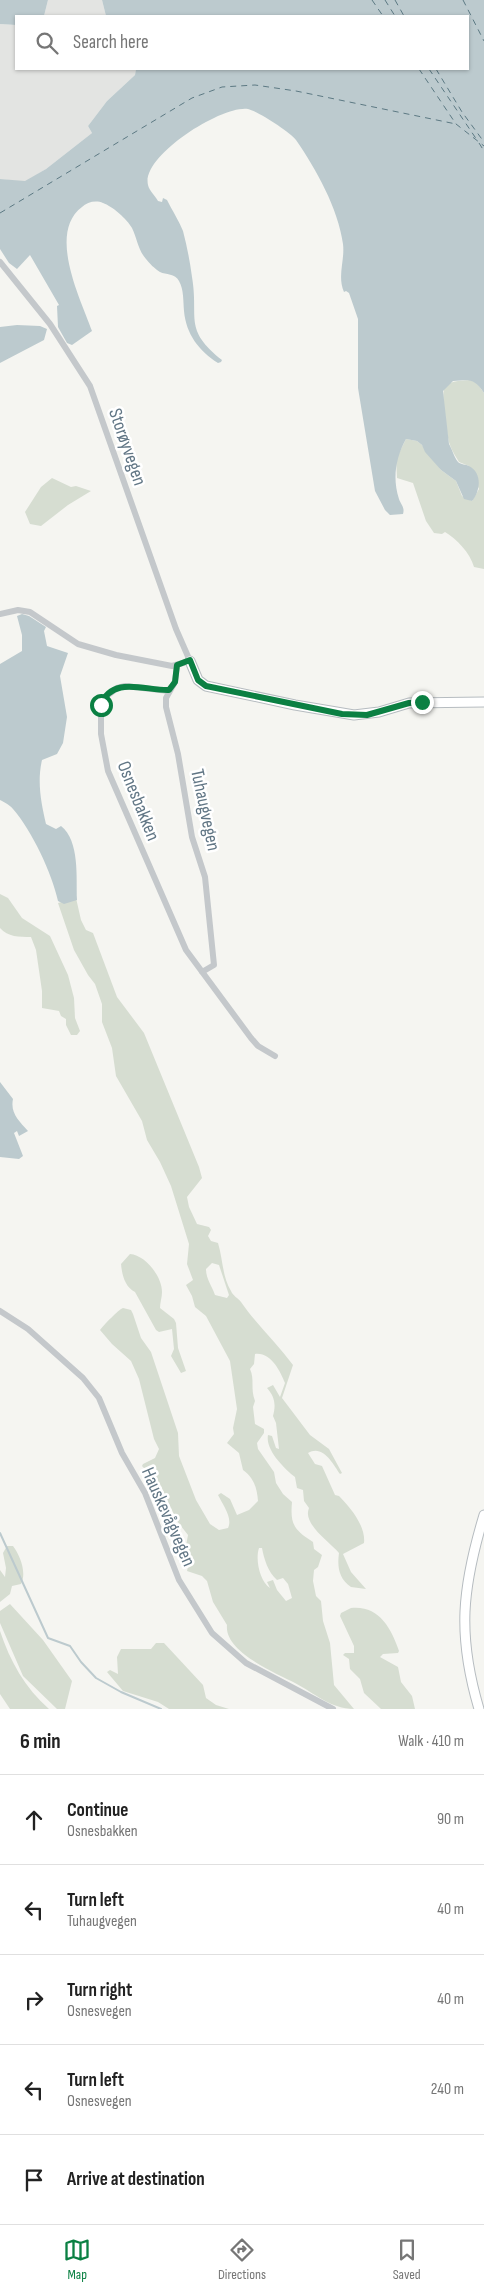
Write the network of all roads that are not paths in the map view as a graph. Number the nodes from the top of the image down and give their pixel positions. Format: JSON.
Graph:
{"nodes":[{"id":1,"x":0,"y":262,"type":"edge"},
{"id":2,"x":0,"y":614,"type":"edge"},
{"id":3,"x":190,"y":660,"type":"junction"},
{"id":4,"x":177,"y":665,"type":"junction"},
{"id":5,"x":169,"y":690,"type":"junction"},
{"id":6,"x":484,"y":702,"type":"edge"},
{"id":7,"x":202,"y":972,"type":"junction"},
{"id":8,"x":274,"y":1056,"type":"dead end"},
{"id":9,"x":0,"y":1311,"type":"edge"},
{"id":10,"x":484,"y":1515,"type":"edge"},
{"id":11,"x":333,"y":1709,"type":"edge"},
{"id":12,"x":478,"y":1709,"type":"edge"}],
"edges":[{"from":1,"to":3,"type":"street","name":"Storøyvegen"},
{"from":2,"to":4,"type":"street"},
{"from":3,"to":4,"type":"street"},
{"from":3,"to":6,"type":"street"},
{"from":4,"to":5,"type":"street","name":"Tuhaugvegen"},
{"from":5,"to":7,"type":"street","name":"Tuhaugvegen"},
{"from":5,"to":7,"type":"street","name":"Osnesbakken"},
{"from":7,"to":8,"type":"street","name":"Osnesbakken"},
{"from":9,"to":11,"type":"street","name":"Hauskevågvegen"},
{"from":10,"to":12,"type":"street"}]}
